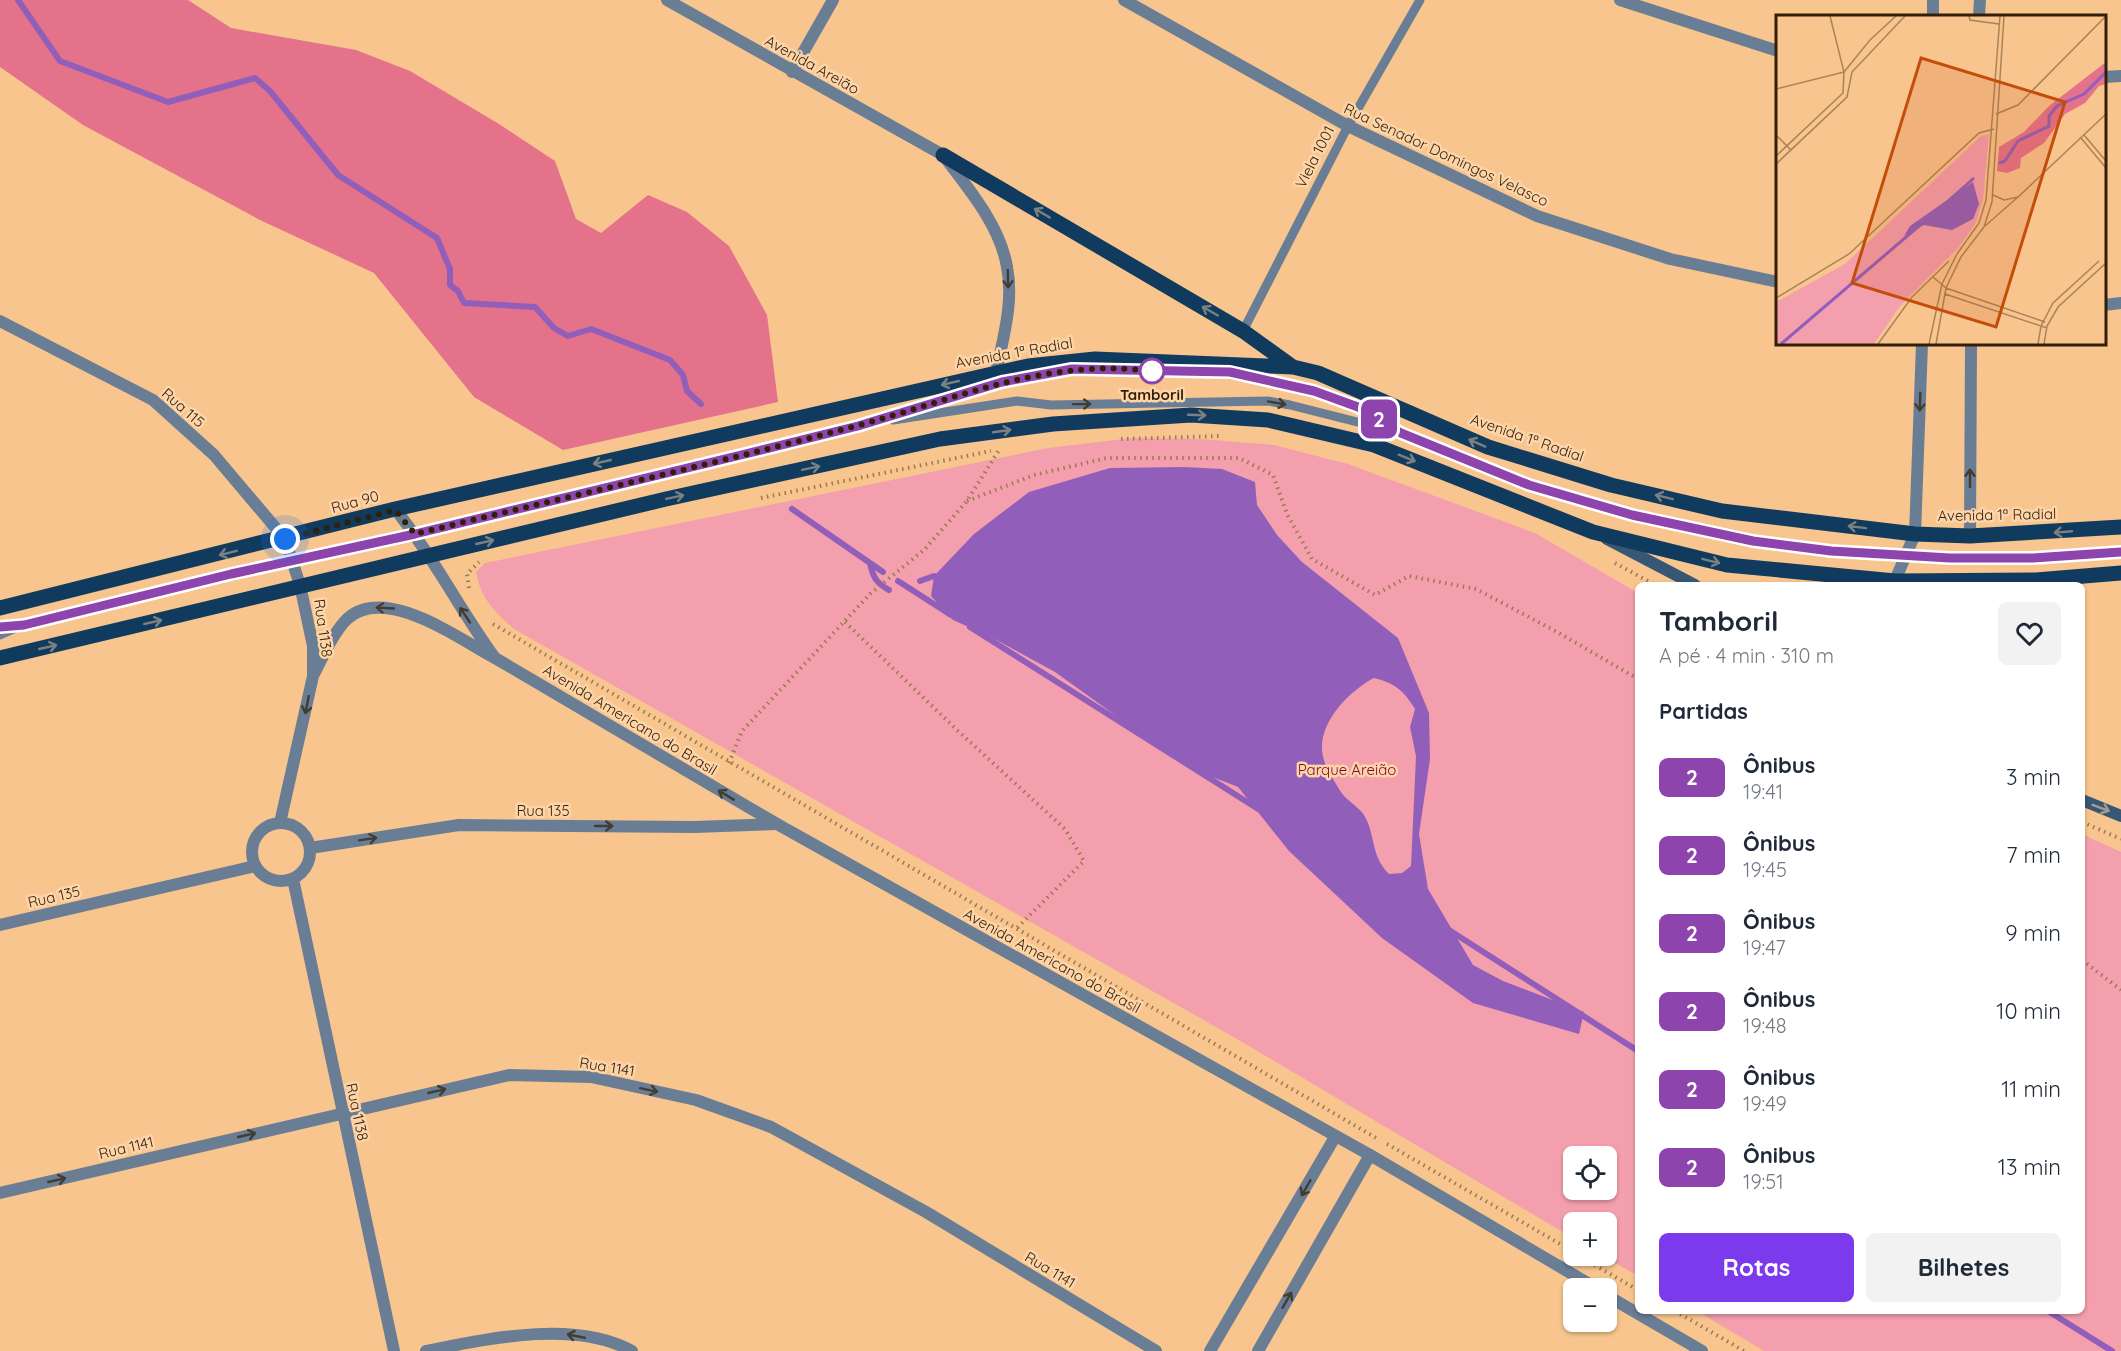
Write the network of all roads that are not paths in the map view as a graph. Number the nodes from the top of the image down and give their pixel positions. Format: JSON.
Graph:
{"nodes":[{"id":1,"x":667,"y":0,"type":"edge"},
{"id":2,"x":833,"y":0,"type":"edge"},
{"id":3,"x":1124,"y":0,"type":"edge"},
{"id":4,"x":1419,"y":0,"type":"edge"},
{"id":5,"x":1620,"y":0,"type":"edge"},
{"id":6,"x":1980,"y":0,"type":"edge"},
{"id":7,"x":1979,"y":15,"type":"edge"},
{"id":8,"x":1776,"y":50,"type":"edge"},
{"id":9,"x":792,"y":72,"type":"junction"},
{"id":10,"x":2121,"y":76,"type":"edge"},
{"id":11,"x":2106,"y":77,"type":"edge"},
{"id":12,"x":1348,"y":126,"type":"junction"},
{"id":13,"x":943,"y":155,"type":"junction"},
{"id":14,"x":1776,"y":282,"type":"edge"},
{"id":15,"x":2121,"y":303,"type":"edge"},
{"id":16,"x":2106,"y":305,"type":"edge"},
{"id":17,"x":0,"y":321,"type":"edge"},
{"id":18,"x":1243,"y":331,"type":"junction"},
{"id":19,"x":1922,"y":345,"type":"edge"},
{"id":20,"x":1971,"y":345,"type":"edge"},
{"id":21,"x":1293,"y":368,"type":"junction"},
{"id":22,"x":996,"y":373,"type":"junction"},
{"id":23,"x":858,"y":426,"type":"junction"},
{"id":24,"x":1401,"y":433,"type":"junction"},
{"id":25,"x":720,"y":435,"type":"joint"},
{"id":26,"x":395,"y":510,"type":"junction"},
{"id":27,"x":2121,"y":527,"type":"edge"},
{"id":28,"x":1593,"y":532,"type":"junction"},
{"id":29,"x":415,"y":534,"type":"junction"},
{"id":30,"x":1915,"y":534,"type":"junction"},
{"id":31,"x":1970,"y":536,"type":"junction"},
{"id":32,"x":285,"y":539,"type":"junction"},
{"id":33,"x":2121,"y":552,"type":"edge"},
{"id":34,"x":428,"y":555,"type":"junction"},
{"id":35,"x":1905,"y":556,"type":"junction"},
{"id":36,"x":292,"y":561,"type":"junction"},
{"id":37,"x":2121,"y":573,"type":"edge"},
{"id":38,"x":1689,"y":582,"type":"edge"},
{"id":39,"x":1885,"y":582,"type":"edge"},
{"id":40,"x":1894,"y":582,"type":"edge"},
{"id":41,"x":1941,"y":582,"type":"edge"},
{"id":42,"x":300,"y":585,"type":"junction"},
{"id":43,"x":0,"y":608,"type":"edge"},
{"id":44,"x":347,"y":619,"type":"joint"},
{"id":45,"x":24,"y":625,"type":"junction"},
{"id":46,"x":0,"y":627,"type":"edge"},
{"id":47,"x":0,"y":635,"type":"edge"},
{"id":48,"x":0,"y":658,"type":"edge"},
{"id":49,"x":495,"y":658,"type":"junction"},
{"id":50,"x":313,"y":676,"type":"junction"},
{"id":51,"x":2085,"y":801,"type":"edge"},
{"id":52,"x":2121,"y":816,"type":"edge"},
{"id":53,"x":280,"y":823,"type":"junction"},
{"id":54,"x":777,"y":824,"type":"junction"},
{"id":55,"x":310,"y":848,"type":"junction"},
{"id":56,"x":255,"y":866,"type":"junction"},
{"id":57,"x":293,"y":879,"type":"junction"},
{"id":58,"x":0,"y":925,"type":"edge"},
{"id":59,"x":342,"y":1112,"type":"junction"},
{"id":60,"x":1335,"y":1137,"type":"junction"},
{"id":61,"x":1370,"y":1155,"type":"junction"},
{"id":62,"x":0,"y":1193,"type":"edge"},
{"id":63,"x":1579,"y":1278,"type":"edge"},
{"id":64,"x":1617,"y":1301,"type":"edge"},
{"id":65,"x":1635,"y":1312,"type":"edge"},
{"id":66,"x":1639,"y":1314,"type":"edge"},
{"id":67,"x":394,"y":1351,"type":"edge"},
{"id":68,"x":426,"y":1351,"type":"edge"},
{"id":69,"x":632,"y":1351,"type":"edge"},
{"id":70,"x":1156,"y":1351,"type":"edge"},
{"id":71,"x":1210,"y":1351,"type":"edge"},
{"id":72,"x":1258,"y":1351,"type":"edge"},
{"id":73,"x":1702,"y":1351,"type":"edge"}],
"edges":[{"from":1,"to":9,"type":"street","name":"Avenida Areião"},
{"from":2,"to":9,"type":"street"},
{"from":3,"to":12,"type":"street","name":"Rua Senador Domingos Velasco"},
{"from":4,"to":12,"type":"lane","name":"Viela 1001"},
{"from":5,"to":8,"type":"street"},
{"from":6,"to":7,"type":"street"},
{"from":9,"to":13,"type":"street","name":"Avenida Areião"},
{"from":10,"to":11,"type":"street"},
{"from":12,"to":14,"type":"street","name":"Rua Senador Domingos Velasco"},
{"from":12,"to":18,"type":"lane","name":"Viela 1001"},
{"from":18,"to":13,"type":"main road","one_way":true},
{"from":13,"to":22,"type":"street","one_way":true},
{"from":15,"to":16,"type":"street"},
{"from":17,"to":32,"type":"street","name":"Rua 115"},
{"from":18,"to":21,"type":"main road"},
{"from":19,"to":30,"type":"street","one_way":true},
{"from":31,"to":20,"type":"street","one_way":true},
{"from":21,"to":22,"type":"main road","name":"Avenida 1ª Radial"},
{"from":30,"to":21,"type":"main road","name":"Avenida 1ª Radial","one_way":true},
{"from":22,"to":25,"type":"main road","name":"Avenida 1ª Radial","one_way":true},
{"from":23,"to":24,"type":"lane","one_way":true},
{"from":23,"to":24,"type":"lane"},
{"from":23,"to":29,"type":"lane"},
{"from":24,"to":35,"type":"lane"},
{"from":25,"to":26,"type":"main road","name":"Rua 90","one_way":true},
{"from":26,"to":29,"type":"street","name":"Avenida Americano do Brasil"},
{"from":26,"to":32,"type":"main road","name":"Rua 90"},
{"from":27,"to":31,"type":"main road","name":"Avenida 1ª Radial","one_way":true},
{"from":34,"to":28,"type":"main road","one_way":true},
{"from":28,"to":38,"type":"main road"},
{"from":28,"to":39,"type":"main road","one_way":true},
{"from":29,"to":34,"type":"street","name":"Avenida Americano do Brasil"},
{"from":29,"to":36,"type":"lane"},
{"from":30,"to":31,"type":"main road","name":"Avenida 1ª Radial"},
{"from":30,"to":35,"type":"street"},
{"from":32,"to":36,"type":"street","name":"Rua 1138"},
{"from":32,"to":43,"type":"main road","name":"Rua 90","one_way":true},
{"from":33,"to":35,"type":"lane"},
{"from":34,"to":42,"type":"main road"},
{"from":49,"to":34,"type":"street","name":"Avenida Americano do Brasil","one_way":true},
{"from":35,"to":40,"type":"street"},
{"from":36,"to":42,"type":"street","name":"Rua 1138"},
{"from":36,"to":45,"type":"lane"},
{"from":37,"to":41,"type":"main road"},
{"from":48,"to":42,"type":"main road","one_way":true},
{"from":42,"to":50,"type":"street","name":"Rua 1138"},
{"from":49,"to":44,"type":"street","name":"Avenida Americano do Brasil","one_way":true},
{"from":44,"to":50,"type":"street","name":"Rua 1138"},
{"from":45,"to":46,"type":"lane"},
{"from":45,"to":47,"type":"lane"},
{"from":54,"to":49,"type":"street","name":"Avenida Americano do Brasil","one_way":true},
{"from":50,"to":53,"type":"street","name":"Rua 1138","one_way":true},
{"from":51,"to":52,"type":"main road","one_way":true},
{"from":53,"to":55,"type":"street"},
{"from":53,"to":56,"type":"street"},
{"from":55,"to":54,"type":"street","name":"Rua 135","one_way":true},
{"from":54,"to":60,"type":"street","name":"Avenida Americano do Brasil"},
{"from":55,"to":57,"type":"street"},
{"from":56,"to":57,"type":"street"},
{"from":56,"to":58,"type":"street","name":"Rua 135"},
{"from":57,"to":59,"type":"street","name":"Rua 1138"},
{"from":62,"to":59,"type":"street","name":"Rua 1141","one_way":true},
{"from":59,"to":67,"type":"street","name":"Rua 1138"},
{"from":59,"to":70,"type":"street","name":"Rua 1141","one_way":true},
{"from":60,"to":61,"type":"street","name":"Avenida Americano do Brasil"},
{"from":60,"to":71,"type":"street","one_way":true},
{"from":61,"to":63,"type":"street","name":"Avenida Americano do Brasil"},
{"from":72,"to":61,"type":"street","one_way":true},
{"from":64,"to":65,"type":"street"},
{"from":66,"to":73,"type":"street"},
{"from":69,"to":68,"type":"street","one_way":true}]}
